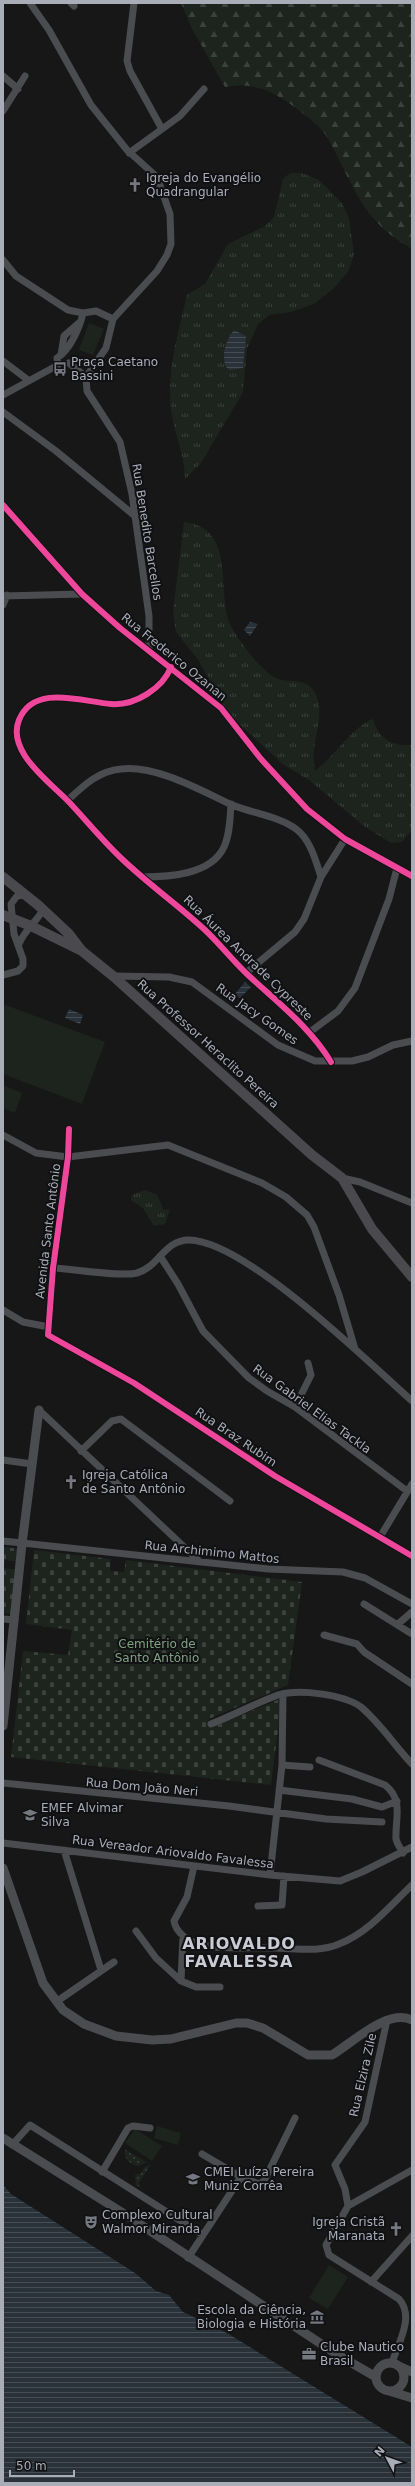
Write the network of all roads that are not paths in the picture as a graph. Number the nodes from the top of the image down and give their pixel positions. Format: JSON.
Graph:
{"nodes":[{"id":1,"x":30,"y":3,"type":"edge"},
{"id":2,"x":134,"y":3,"type":"edge"},
{"id":3,"x":3,"y":76,"type":"edge"},
{"id":4,"x":26,"y":76,"type":"dead end"},
{"id":5,"x":18,"y":88,"type":"junction"},
{"id":6,"x":204,"y":89,"type":"dead end"},
{"id":7,"x":3,"y":111,"type":"edge"},
{"id":8,"x":162,"y":129,"type":"junction"},
{"id":9,"x":129,"y":153,"type":"junction"},
{"id":10,"x":3,"y":260,"type":"edge"},
{"id":11,"x":83,"y":313,"type":"junction"},
{"id":12,"x":113,"y":319,"type":"junction"},
{"id":13,"x":62,"y":353,"type":"junction"},
{"id":14,"x":3,"y":361,"type":"edge"},
{"id":15,"x":70,"y":363,"type":"junction"},
{"id":16,"x":58,"y":365,"type":"junction"},
{"id":17,"x":86,"y":377,"type":"junction"},
{"id":18,"x":28,"y":380,"type":"junction"},
{"id":19,"x":3,"y":395,"type":"edge"},
{"id":20,"x":3,"y":412,"type":"edge"},
{"id":21,"x":3,"y":505,"type":"edge"},
{"id":22,"x":135,"y":516,"type":"junction"},
{"id":23,"x":82,"y":594,"type":"junction"},
{"id":24,"x":5,"y":595,"type":"edge"},
{"id":25,"x":3,"y":604,"type":"edge"},
{"id":26,"x":149,"y":650,"type":"junction"},
{"id":27,"x":171,"y":667,"type":"junction"},
{"id":28,"x":67,"y":801,"type":"junction"},
{"id":29,"x":231,"y":804,"type":"junction"},
{"id":30,"x":345,"y":839,"type":"junction"},
{"id":31,"x":397,"y":868,"type":"junction"},
{"id":32,"x":412,"y":876,"type":"edge"},
{"id":33,"x":3,"y":877,"type":"edge"},
{"id":34,"x":142,"y":877,"type":"junction"},
{"id":35,"x":321,"y":877,"type":"junction"},
{"id":36,"x":25,"y":895,"type":"junction"},
{"id":37,"x":43,"y":910,"type":"junction"},
{"id":38,"x":8,"y":917,"type":"edge"},
{"id":39,"x":31,"y":926,"type":"junction"},
{"id":40,"x":19,"y":944,"type":"junction"},
{"id":41,"x":82,"y":951,"type":"junction"},
{"id":42,"x":246,"y":973,"type":"junction"},
{"id":43,"x":3,"y":975,"type":"edge"},
{"id":44,"x":113,"y":976,"type":"junction"},
{"id":45,"x":310,"y":1032,"type":"junction"},
{"id":46,"x":412,"y":1041,"type":"edge"},
{"id":47,"x":331,"y":1062,"type":"junction"},
{"id":48,"x":69,"y":1129,"type":"dead end"},
{"id":49,"x":3,"y":1135,"type":"edge"},
{"id":50,"x":68,"y":1157,"type":"junction"},
{"id":51,"x":342,"y":1178,"type":"junction"},
{"id":52,"x":411,"y":1201,"type":"edge"},
{"id":53,"x":160,"y":1256,"type":"junction"},
{"id":54,"x":53,"y":1268,"type":"junction"},
{"id":55,"x":412,"y":1277,"type":"edge"},
{"id":56,"x":3,"y":1310,"type":"edge"},
{"id":57,"x":49,"y":1327,"type":"junction"},
{"id":58,"x":48,"y":1335,"type":"joint"},
{"id":59,"x":355,"y":1349,"type":"junction"},
{"id":60,"x":308,"y":1363,"type":"dead end"},
{"id":61,"x":412,"y":1401,"type":"edge"},
{"id":62,"x":295,"y":1407,"type":"junction"},
{"id":63,"x":39,"y":1410,"type":"joint"},
{"id":64,"x":81,"y":1451,"type":"junction"},
{"id":65,"x":3,"y":1460,"type":"edge"},
{"id":66,"x":32,"y":1464,"type":"junction"},
{"id":67,"x":412,"y":1484,"type":"edge"},
{"id":68,"x":407,"y":1491,"type":"junction"},
{"id":69,"x":230,"y":1501,"type":"dead end"},
{"id":70,"x":380,"y":1537,"type":"junction"},
{"id":71,"x":3,"y":1541,"type":"edge"},
{"id":72,"x":22,"y":1544,"type":"junction"},
{"id":73,"x":412,"y":1556,"type":"edge"},
{"id":74,"x":200,"y":1562,"type":"junction"},
{"id":75,"x":364,"y":1604,"type":"dead end"},
{"id":76,"x":412,"y":1604,"type":"edge"},
{"id":77,"x":412,"y":1612,"type":"edge"},
{"id":78,"x":3,"y":1619,"type":"edge"},
{"id":79,"x":15,"y":1620,"type":"junction"},
{"id":80,"x":398,"y":1624,"type":"junction"},
{"id":81,"x":412,"y":1634,"type":"edge"},
{"id":82,"x":324,"y":1635,"type":"dead end"},
{"id":83,"x":412,"y":1684,"type":"edge"},
{"id":84,"x":283,"y":1694,"type":"junction"},
{"id":85,"x":211,"y":1724,"type":"dead end"},
{"id":86,"x":3,"y":1726,"type":"edge"},
{"id":87,"x":319,"y":1760,"type":"dead end"},
{"id":88,"x":412,"y":1764,"type":"edge"},
{"id":89,"x":282,"y":1765,"type":"junction"},
{"id":90,"x":310,"y":1767,"type":"dead end"},
{"id":91,"x":3,"y":1783,"type":"edge"},
{"id":92,"x":279,"y":1790,"type":"junction"},
{"id":93,"x":397,"y":1801,"type":"junction"},
{"id":94,"x":278,"y":1813,"type":"junction"},
{"id":95,"x":382,"y":1822,"type":"dead end"},
{"id":96,"x":3,"y":1843,"type":"edge"},
{"id":97,"x":412,"y":1848,"type":"edge"},
{"id":98,"x":64,"y":1850,"type":"junction"},
{"id":99,"x":403,"y":1853,"type":"junction"},
{"id":100,"x":194,"y":1866,"type":"junction"},
{"id":101,"x":3,"y":1868,"type":"edge"},
{"id":102,"x":270,"y":1875,"type":"junction"},
{"id":103,"x":284,"y":1876,"type":"junction"},
{"id":104,"x":412,"y":1885,"type":"edge"},
{"id":105,"x":258,"y":1906,"type":"dead end"},
{"id":106,"x":136,"y":1931,"type":"dead end"},
{"id":107,"x":183,"y":1936,"type":"junction"},
{"id":108,"x":114,"y":1962,"type":"dead end"},
{"id":109,"x":101,"y":1970,"type":"junction"},
{"id":110,"x":181,"y":1981,"type":"junction"},
{"id":111,"x":220,"y":1987,"type":"dead end"},
{"id":112,"x":56,"y":2002,"type":"junction"},
{"id":113,"x":412,"y":2019,"type":"edge"},
{"id":114,"x":387,"y":2020,"type":"junction"},
{"id":115,"x":295,"y":2118,"type":"dead end"},
{"id":116,"x":150,"y":2128,"type":"dead end"},
{"id":117,"x":3,"y":2138,"type":"edge"},
{"id":118,"x":12,"y":2145,"type":"junction"},
{"id":119,"x":202,"y":2154,"type":"dead end"},
{"id":120,"x":412,"y":2170,"type":"edge"},
{"id":121,"x":102,"y":2172,"type":"junction"},
{"id":122,"x":241,"y":2177,"type":"junction"},
{"id":123,"x":348,"y":2206,"type":"junction"},
{"id":124,"x":203,"y":2235,"type":"junction"},
{"id":125,"x":412,"y":2236,"type":"edge"},
{"id":126,"x":188,"y":2258,"type":"junction"},
{"id":127,"x":371,"y":2282,"type":"junction"},
{"id":128,"x":396,"y":2364,"type":"junction"},
{"id":129,"x":412,"y":2372,"type":"edge"},
{"id":130,"x":376,"y":2377,"type":"junction"},
{"id":131,"x":389,"y":2391,"type":"junction"},
{"id":132,"x":412,"y":2398,"type":"edge"}],
"edges":[{"from":1,"to":9,"type":"street"},
{"from":2,"to":8,"type":"street"},
{"from":3,"to":5,"type":"street"},
{"from":4,"to":5,"type":"street"},
{"from":5,"to":7,"type":"street"},
{"from":6,"to":8,"type":"street"},
{"from":8,"to":9,"type":"street"},
{"from":9,"to":12,"type":"street"},
{"from":10,"to":11,"type":"street"},
{"from":11,"to":12,"type":"street"},
{"from":11,"to":13,"type":"street"},
{"from":12,"to":17,"type":"street"},
{"from":13,"to":15,"type":"street"},
{"from":13,"to":16,"type":"street"},
{"from":14,"to":18,"type":"street"},
{"from":15,"to":16,"type":"street"},
{"from":15,"to":17,"type":"street"},
{"from":16,"to":18,"type":"street"},
{"from":17,"to":22,"type":"street","name":"Rua Benedito Barcellos"},
{"from":18,"to":19,"type":"street"},
{"from":20,"to":22,"type":"street"},
{"from":21,"to":23,"type":"street","name":"Rua Frederico Ozanan"},
{"from":22,"to":26,"type":"street","name":"Rua Benedito Barcellos"},
{"from":23,"to":24,"type":"street"},
{"from":23,"to":26,"type":"street","name":"Rua Frederico Ozanan"},
{"from":24,"to":25,"type":"street"},
{"from":26,"to":27,"type":"street","name":"Rua Frederico Ozanan"},
{"from":27,"to":28,"type":"street","name":"Rua Áurea Andrade Cypreste"},
{"from":27,"to":30,"type":"street","name":"Rua Frederico Ozanan"},
{"from":28,"to":29,"type":"street"},
{"from":28,"to":34,"type":"street","name":"Rua Áurea Andrade Cypreste"},
{"from":29,"to":34,"type":"street"},
{"from":29,"to":35,"type":"street"},
{"from":30,"to":31,"type":"street","name":"Rua Frederico Ozanan"},
{"from":30,"to":35,"type":"street"},
{"from":31,"to":32,"type":"street","name":"Rua Frederico Ozanan"},
{"from":31,"to":45,"type":"street"},
{"from":33,"to":36,"type":"main road","name":"Rua Professor Heraclito Pereira"},
{"from":34,"to":42,"type":"street","name":"Rua Áurea Andrade Cypreste"},
{"from":35,"to":42,"type":"street"},
{"from":36,"to":37,"type":"main road","name":"Rua Professor Heraclito Pereira"},
{"from":36,"to":38,"type":"street"},
{"from":37,"to":39,"type":"street"},
{"from":37,"to":41,"type":"main road","name":"Rua Professor Heraclito Pereira"},
{"from":38,"to":39,"type":"main road"},
{"from":38,"to":40,"type":"street"},
{"from":39,"to":40,"type":"street"},
{"from":39,"to":41,"type":"main road"},
{"from":40,"to":43,"type":"street"},
{"from":41,"to":44,"type":"main road","name":"Rua Professor Heraclito Pereira"},
{"from":42,"to":45,"type":"street","name":"Rua Áurea Andrade Cypreste"},
{"from":44,"to":47,"type":"street","name":"Rua Jacy Gomes"},
{"from":44,"to":51,"type":"main road","name":"Rua Professor Heraclito Pereira"},
{"from":45,"to":47,"type":"street","name":"Rua Áurea Andrade Cypreste"},
{"from":46,"to":47,"type":"street","name":"Rua Jacy Gomes"},
{"from":48,"to":50,"type":"street","name":"Avenida Santo Antônio"},
{"from":49,"to":50,"type":"street"},
{"from":50,"to":54,"type":"street","name":"Avenida Santo Antônio"},
{"from":50,"to":59,"type":"street"},
{"from":51,"to":52,"type":"street","name":"Rua Professor Heraclito Pereira"},
{"from":51,"to":55,"type":"main road"},
{"from":53,"to":54,"type":"street"},
{"from":53,"to":59,"type":"street"},
{"from":53,"to":62,"type":"street","name":"Rua Gabriel Elias Tackla"},
{"from":54,"to":57,"type":"street","name":"Avenida Santo Antônio"},
{"from":56,"to":57,"type":"street"},
{"from":57,"to":58,"type":"street","name":"Avenida Santo Antônio"},
{"from":58,"to":70,"type":"street","name":"Rua Braz Rubim"},
{"from":59,"to":61,"type":"street"},
{"from":60,"to":62,"type":"street"},
{"from":62,"to":68,"type":"street","name":"Rua Gabriel Elias Tackla"},
{"from":63,"to":64,"type":"street"},
{"from":63,"to":66,"type":"street"},
{"from":64,"to":69,"type":"street"},
{"from":64,"to":74,"type":"street"},
{"from":65,"to":66,"type":"street"},
{"from":66,"to":72,"type":"street"},
{"from":67,"to":68,"type":"street"},
{"from":68,"to":70,"type":"street"},
{"from":70,"to":73,"type":"street","name":"Rua Braz Rubim"},
{"from":71,"to":72,"type":"street","name":"Rua Archimimo Mattos"},
{"from":72,"to":74,"type":"street","name":"Rua Archimimo Mattos"},
{"from":72,"to":79,"type":"street"},
{"from":74,"to":76,"type":"street","name":"Rua Archimimo Mattos"},
{"from":75,"to":80,"type":"street"},
{"from":77,"to":80,"type":"street"},
{"from":78,"to":79,"type":"street"},
{"from":79,"to":86,"type":"street"},
{"from":80,"to":81,"type":"street"},
{"from":82,"to":83,"type":"street"},
{"from":84,"to":85,"type":"street"},
{"from":84,"to":88,"type":"street"},
{"from":84,"to":89,"type":"street"},
{"from":87,"to":93,"type":"street"},
{"from":89,"to":90,"type":"street"},
{"from":89,"to":92,"type":"street"},
{"from":91,"to":94,"type":"street","name":"Rua Dom João Neri"},
{"from":92,"to":93,"type":"street"},
{"from":92,"to":94,"type":"street"},
{"from":93,"to":99,"type":"street"},
{"from":94,"to":95,"type":"street","name":"Rua Dom João Neri"},
{"from":94,"to":102,"type":"street"},
{"from":96,"to":98,"type":"street","name":"Rua Vereador Ariovaldo Favalessa"},
{"from":97,"to":99,"type":"street"},
{"from":98,"to":100,"type":"street","name":"Rua Vereador Ariovaldo Favalessa"},
{"from":98,"to":109,"type":"street"},
{"from":99,"to":103,"type":"street","name":"Rua Vereador Ariovaldo Favalessa"},
{"from":100,"to":102,"type":"street","name":"Rua Vereador Ariovaldo Favalessa"},
{"from":100,"to":107,"type":"street"},
{"from":101,"to":112,"type":"street"},
{"from":102,"to":103,"type":"street","name":"Rua Vereador Ariovaldo Favalessa"},
{"from":103,"to":105,"type":"street"},
{"from":104,"to":107,"type":"street"},
{"from":106,"to":110,"type":"street"},
{"from":107,"to":110,"type":"street"},
{"from":108,"to":109,"type":"street"},
{"from":109,"to":112,"type":"street"},
{"from":110,"to":111,"type":"street"},
{"from":112,"to":114,"type":"street"},
{"from":113,"to":114,"type":"street"},
{"from":114,"to":123,"type":"street","name":"Rua Elzira Zile"},
{"from":115,"to":122,"type":"street"},
{"from":116,"to":121,"type":"street"},
{"from":117,"to":118,"type":"street"},
{"from":118,"to":121,"type":"street"},
{"from":118,"to":126,"type":"street"},
{"from":119,"to":122,"type":"street"},
{"from":120,"to":123,"type":"street"},
{"from":121,"to":124,"type":"street"},
{"from":122,"to":124,"type":"street"},
{"from":123,"to":127,"type":"street"},
{"from":124,"to":126,"type":"street"},
{"from":125,"to":127,"type":"street"},
{"from":126,"to":130,"type":"street"},
{"from":127,"to":128,"type":"street"},
{"from":128,"to":129,"type":"street"},
{"from":128,"to":130,"type":"street"},
{"from":128,"to":131,"type":"street"},
{"from":130,"to":131,"type":"street"},
{"from":131,"to":132,"type":"street"}]}
